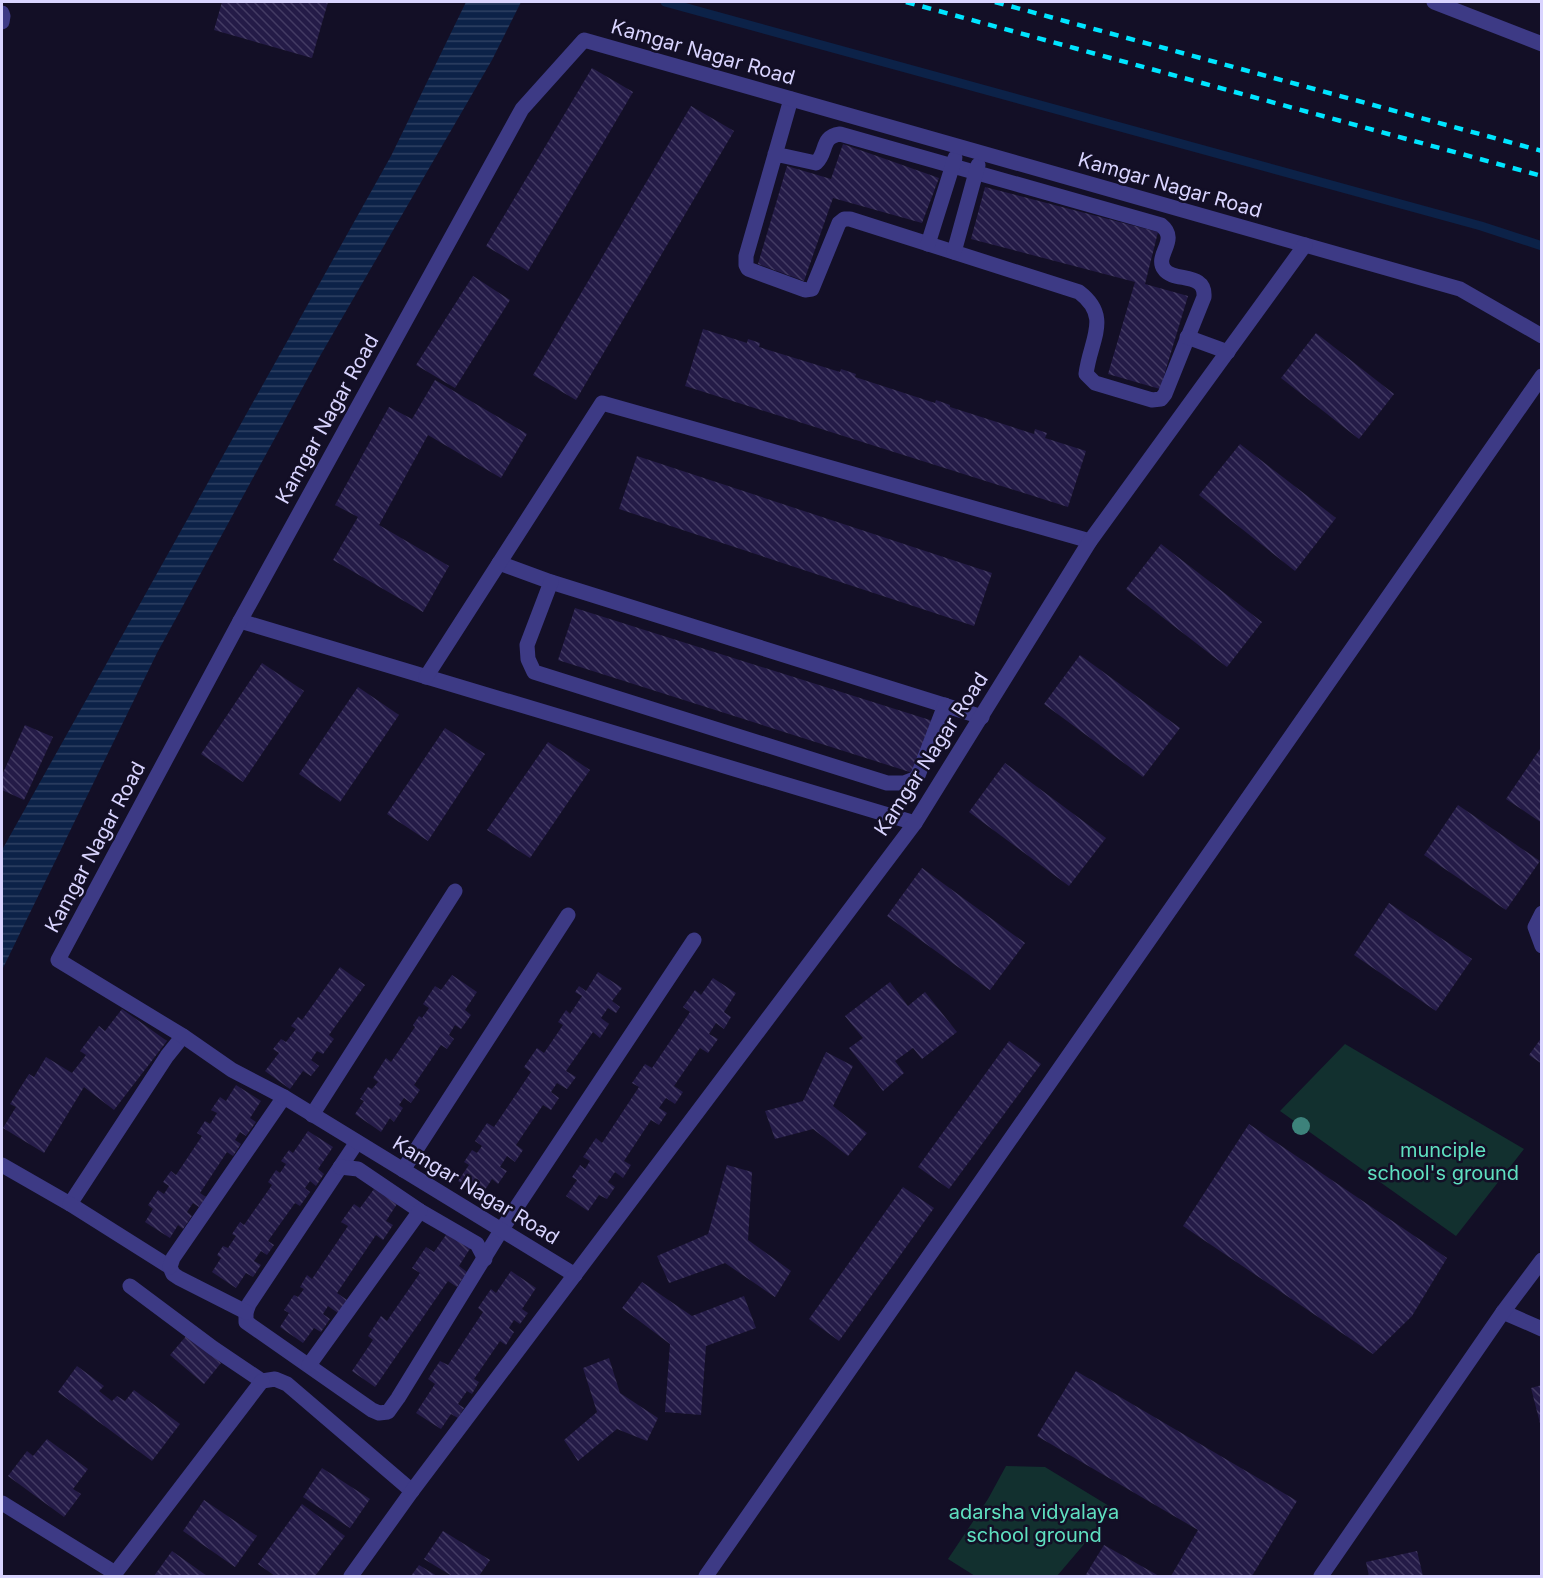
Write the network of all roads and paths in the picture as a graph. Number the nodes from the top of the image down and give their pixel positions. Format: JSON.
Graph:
{"nodes":[{"id":1,"x":1434,"y":2,"type":"edge"},
{"id":2,"x":2,"y":14,"type":"edge"},
{"id":3,"x":2,"y":22,"type":"edge"},
{"id":4,"x":1542,"y":44,"type":"edge"},
{"id":5,"x":791,"y":99,"type":"junction"},
{"id":6,"x":893,"y":128,"type":"junction"},
{"id":7,"x":958,"y":146,"type":"junction"},
{"id":8,"x":888,"y":147,"type":"junction"},
{"id":9,"x":982,"y":153,"type":"junction"},
{"id":10,"x":775,"y":154,"type":"junction"},
{"id":11,"x":952,"y":165,"type":"junction"},
{"id":12,"x":1044,"y":171,"type":"junction"},
{"id":13,"x":976,"y":172,"type":"junction"},
{"id":14,"x":1039,"y":190,"type":"junction"},
{"id":15,"x":1132,"y":195,"type":"junction"},
{"id":16,"x":1126,"y":215,"type":"junction"},
{"id":17,"x":928,"y":244,"type":"junction"},
{"id":18,"x":1305,"y":245,"type":"junction"},
{"id":19,"x":954,"y":252,"type":"junction"},
{"id":20,"x":1542,"y":336,"type":"edge"},
{"id":21,"x":1187,"y":337,"type":"junction"},
{"id":22,"x":1228,"y":352,"type":"junction"},
{"id":23,"x":1542,"y":376,"type":"edge"},
{"id":24,"x":1090,"y":542,"type":"junction"},
{"id":25,"x":499,"y":563,"type":"junction"},
{"id":26,"x":551,"y":582,"type":"junction"},
{"id":27,"x":240,"y":621,"type":"junction"},
{"id":28,"x":426,"y":676,"type":"junction"},
{"id":29,"x":945,"y":705,"type":"junction"},
{"id":30,"x":982,"y":717,"type":"junction"},
{"id":31,"x":915,"y":823,"type":"junction"},
{"id":32,"x":454,"y":891,"type":"dead end"},
{"id":33,"x":1542,"y":913,"type":"edge"},
{"id":34,"x":568,"y":915,"type":"dead end"},
{"id":35,"x":694,"y":940,"type":"dead end"},
{"id":36,"x":1542,"y":946,"type":"edge"},
{"id":37,"x":183,"y":1036,"type":"junction"},
{"id":38,"x":284,"y":1097,"type":"junction"},
{"id":39,"x":312,"y":1114,"type":"junction"},
{"id":40,"x":357,"y":1142,"type":"junction"},
{"id":41,"x":2,"y":1165,"type":"edge"},
{"id":42,"x":340,"y":1167,"type":"junction"},
{"id":43,"x":403,"y":1170,"type":"junction"},
{"id":44,"x":70,"y":1204,"type":"junction"},
{"id":45,"x":420,"y":1210,"type":"junction"},
{"id":46,"x":501,"y":1230,"type":"junction"},
{"id":47,"x":485,"y":1258,"type":"junction"},
{"id":48,"x":1542,"y":1260,"type":"edge"},
{"id":49,"x":170,"y":1267,"type":"junction"},
{"id":50,"x":575,"y":1275,"type":"junction"},
{"id":51,"x":130,"y":1286,"type":"dead end"},
{"id":52,"x":246,"y":1312,"type":"junction"},
{"id":53,"x":1503,"y":1312,"type":"junction"},
{"id":54,"x":1542,"y":1329,"type":"edge"},
{"id":55,"x":309,"y":1365,"type":"junction"},
{"id":56,"x":262,"y":1381,"type":"junction"},
{"id":57,"x":412,"y":1491,"type":"junction"},
{"id":58,"x":2,"y":1503,"type":"edge"},
{"id":59,"x":114,"y":1575,"type":"edge"},
{"id":60,"x":351,"y":1576,"type":"edge"},
{"id":61,"x":706,"y":1576,"type":"edge"},
{"id":62,"x":1321,"y":1576,"type":"edge"}],
"edges":[{"from":1,"to":4,"type":"street"},
{"from":2,"to":3,"type":"street"},
{"from":5,"to":6,"type":"street","name":"Kamgar Nagar Road"},
{"from":5,"to":10,"type":"street"},
{"from":5,"to":27,"type":"street","name":"Kamgar Nagar Road"},
{"from":6,"to":7,"type":"street","name":"Kamgar Nagar Road"},
{"from":6,"to":8,"type":"street"},
{"from":7,"to":9,"type":"street","name":"Kamgar Nagar Road"},
{"from":7,"to":11,"type":"street"},
{"from":8,"to":10,"type":"street"},
{"from":8,"to":11,"type":"street"},
{"from":9,"to":12,"type":"street","name":"Kamgar Nagar Road"},
{"from":9,"to":13,"type":"street"},
{"from":10,"to":17,"type":"street"},
{"from":11,"to":13,"type":"street"},
{"from":11,"to":17,"type":"street"},
{"from":12,"to":14,"type":"street"},
{"from":12,"to":15,"type":"street","name":"Kamgar Nagar Road"},
{"from":13,"to":14,"type":"street"},
{"from":13,"to":19,"type":"street"},
{"from":14,"to":16,"type":"street"},
{"from":15,"to":16,"type":"street"},
{"from":15,"to":18,"type":"street","name":"Kamgar Nagar Road"},
{"from":16,"to":21,"type":"street"},
{"from":17,"to":19,"type":"street"},
{"from":18,"to":20,"type":"street","name":"Kamgar Nagar Road"},
{"from":18,"to":22,"type":"street","name":"Kamgar Nagar Road"},
{"from":19,"to":21,"type":"street"},
{"from":21,"to":22,"type":"street"},
{"from":22,"to":24,"type":"street","name":"Kamgar Nagar Road"},
{"from":23,"to":61,"type":"street"},
{"from":24,"to":25,"type":"street"},
{"from":24,"to":30,"type":"street","name":"Kamgar Nagar Road"},
{"from":25,"to":26,"type":"street"},
{"from":25,"to":28,"type":"street"},
{"from":26,"to":29,"type":"street"},
{"from":26,"to":29,"type":"street"},
{"from":27,"to":28,"type":"street"},
{"from":27,"to":37,"type":"street","name":"Kamgar Nagar Road"},
{"from":28,"to":31,"type":"street"},
{"from":29,"to":30,"type":"street"},
{"from":30,"to":31,"type":"street","name":"Kamgar Nagar Road"},
{"from":31,"to":50,"type":"street","name":"Kamgar Nagar Road"},
{"from":32,"to":39,"type":"street"},
{"from":33,"to":36,"type":"street"},
{"from":34,"to":43,"type":"street"},
{"from":35,"to":46,"type":"street"},
{"from":37,"to":38,"type":"street","name":"Kamgar Nagar Road"},
{"from":37,"to":44,"type":"street"},
{"from":38,"to":39,"type":"street","name":"Kamgar Nagar Road"},
{"from":38,"to":49,"type":"street"},
{"from":39,"to":40,"type":"street","name":"Kamgar Nagar Road"},
{"from":40,"to":42,"type":"street"},
{"from":40,"to":43,"type":"street","name":"Kamgar Nagar Road"},
{"from":41,"to":44,"type":"street"},
{"from":42,"to":45,"type":"street"},
{"from":42,"to":52,"type":"street"},
{"from":43,"to":46,"type":"street","name":"Kamgar Nagar Road"},
{"from":44,"to":49,"type":"street"},
{"from":45,"to":47,"type":"street"},
{"from":45,"to":55,"type":"street"},
{"from":46,"to":47,"type":"street"},
{"from":46,"to":50,"type":"street","name":"Kamgar Nagar Road"},
{"from":47,"to":55,"type":"street"},
{"from":48,"to":53,"type":"street"},
{"from":49,"to":52,"type":"street"},
{"from":50,"to":57,"type":"street","name":"Kamgar Nagar Road"},
{"from":51,"to":56,"type":"street"},
{"from":52,"to":55,"type":"street"},
{"from":53,"to":54,"type":"street"},
{"from":53,"to":62,"type":"street"},
{"from":56,"to":57,"type":"street"},
{"from":56,"to":59,"type":"street"},
{"from":57,"to":60,"type":"street","name":"Kamgar Nagar Road"},
{"from":58,"to":59,"type":"street"}]}
